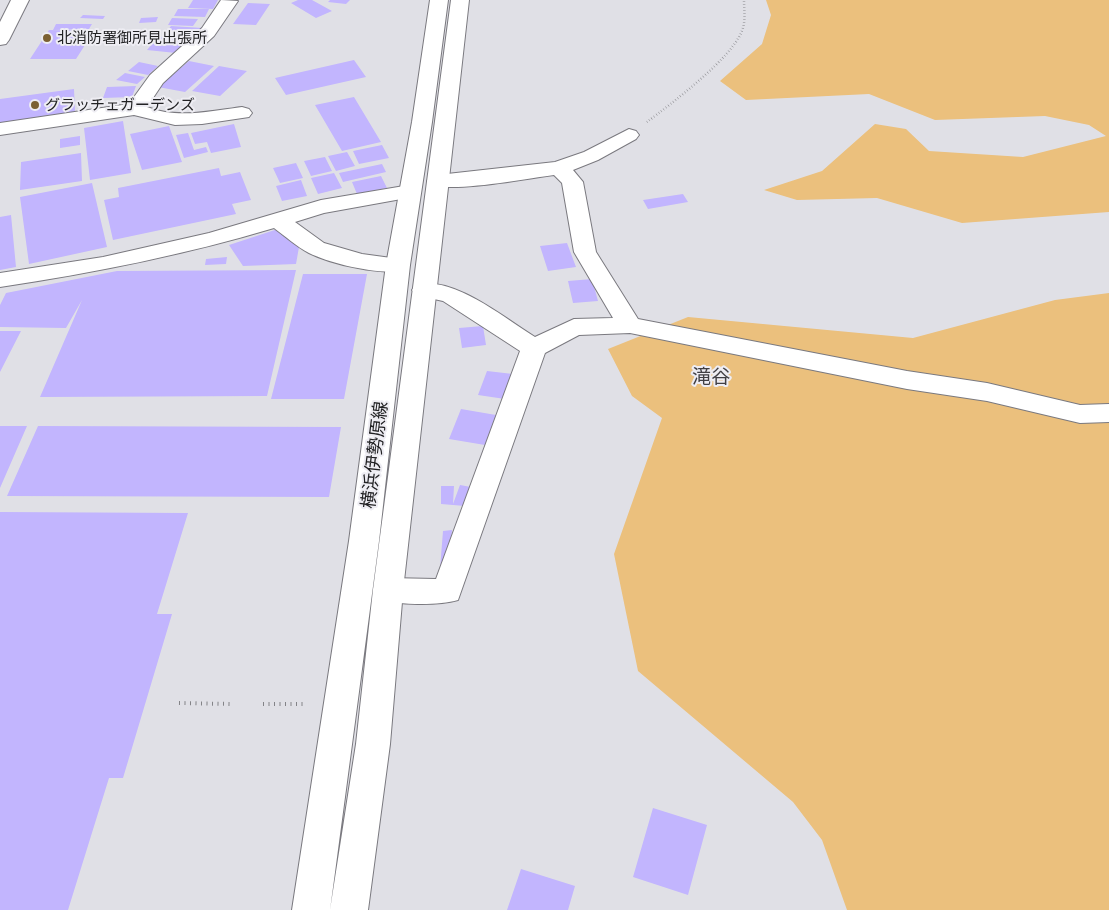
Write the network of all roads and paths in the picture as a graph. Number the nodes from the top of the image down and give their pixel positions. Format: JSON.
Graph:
{"nodes":[{"id":1,"x":7,"y":0,"type":"edge"},
{"id":2,"x":20,"y":0,"type":"edge"},
{"id":3,"x":440,"y":0,"type":"edge"},
{"id":4,"x":460,"y":0,"type":"edge"},
{"id":5,"x":744,"y":0,"type":"edge"},
{"id":6,"x":229,"y":1,"type":"dead end"},
{"id":7,"x":0,"y":5,"type":"edge"},
{"id":8,"x":0,"y":40,"type":"edge"},
{"id":9,"x":136,"y":109,"type":"junction"},
{"id":10,"x":242,"y":114,"type":"dead end"},
{"id":11,"x":0,"y":129,"type":"edge"},
{"id":12,"x":629,"y":135,"type":"joint"},
{"id":13,"x":559,"y":168,"type":"junction"},
{"id":14,"x":438,"y":181,"type":"junction"},
{"id":15,"x":410,"y":192,"type":"junction"},
{"id":16,"x":279,"y":221,"type":"junction"},
{"id":17,"x":398,"y":265,"type":"junction"},
{"id":18,"x":0,"y":280,"type":"edge"},
{"id":19,"x":424,"y":290,"type":"junction"},
{"id":20,"x":630,"y":325,"type":"junction"},
{"id":21,"x":534,"y":348,"type":"junction"},
{"id":22,"x":1109,"y":413,"type":"edge"},
{"id":23,"x":388,"y":590,"type":"junction"},
{"id":24,"x":180,"y":704,"type":"dead end"},
{"id":25,"x":231,"y":704,"type":"dead end"},
{"id":26,"x":263,"y":704,"type":"dead end"},
{"id":27,"x":305,"y":704,"type":"dead end"},
{"id":28,"x":312,"y":910,"type":"edge"},
{"id":29,"x":349,"y":910,"type":"edge"}],
"edges":[{"from":1,"to":7,"type":"main road"},
{"from":2,"to":8,"type":"main road"},
{"from":3,"to":15,"type":"main road","name":"横浜伊勢原線"},
{"from":4,"to":14,"type":"main road","name":"横浜伊勢原線"},
{"from":5,"to":12,"type":"path"},
{"from":6,"to":9,"type":"main road"},
{"from":9,"to":10,"type":"main road"},
{"from":9,"to":11,"type":"main road"},
{"from":12,"to":13,"type":"main road"},
{"from":13,"to":14,"type":"main road"},
{"from":13,"to":20,"type":"main road"},
{"from":14,"to":19,"type":"main road","name":"横浜伊勢原線"},
{"from":15,"to":16,"type":"main road"},
{"from":15,"to":17,"type":"main road","name":"横浜伊勢原線"},
{"from":16,"to":17,"type":"main road"},
{"from":16,"to":18,"type":"main road"},
{"from":17,"to":28,"type":"main road","name":"横浜伊勢原線"},
{"from":19,"to":21,"type":"main road"},
{"from":19,"to":23,"type":"main road","name":"横浜伊勢原線"},
{"from":20,"to":21,"type":"main road"},
{"from":20,"to":22,"type":"main road"},
{"from":21,"to":23,"type":"main road"},
{"from":23,"to":29,"type":"main road","name":"横浜伊勢原線"},
{"from":24,"to":25,"type":"path"},
{"from":26,"to":27,"type":"path"}]}
